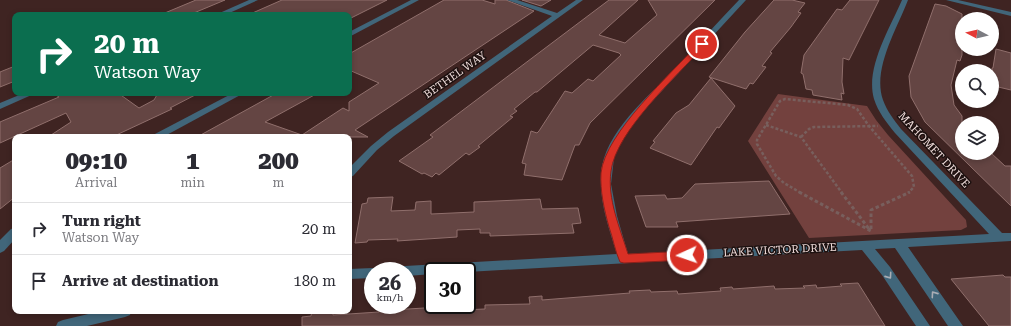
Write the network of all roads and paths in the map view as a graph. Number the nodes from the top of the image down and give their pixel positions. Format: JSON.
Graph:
{"nodes":[{"id":1,"x":255,"y":0,"type":"edge"},
{"id":2,"x":416,"y":0,"type":"edge"},
{"id":3,"x":510,"y":0,"type":"edge"},
{"id":4,"x":580,"y":0,"type":"edge"},
{"id":5,"x":743,"y":0,"type":"edge"},
{"id":6,"x":906,"y":0,"type":"edge"},
{"id":7,"x":949,"y":0,"type":"edge"},
{"id":8,"x":226,"y":12,"type":"edge"},
{"id":9,"x":1011,"y":14,"type":"edge"},
{"id":10,"x":558,"y":16,"type":"junction"},
{"id":11,"x":352,"y":34,"type":"edge"},
{"id":12,"x":25,"y":96,"type":"edge"},
{"id":13,"x":234,"y":96,"type":"edge"},
{"id":14,"x":0,"y":106,"type":"edge"},
{"id":15,"x":766,"y":124,"type":"junction"},
{"id":16,"x":869,"y":126,"type":"junction"},
{"id":17,"x":878,"y":126,"type":"dead end"},
{"id":18,"x":162,"y":134,"type":"edge"},
{"id":19,"x":802,"y":137,"type":"junction"},
{"id":20,"x":352,"y":171,"type":"edge"},
{"id":21,"x":871,"y":231,"type":"junction"},
{"id":22,"x":12,"y":235,"type":"edge"},
{"id":23,"x":1005,"y":238,"type":"edge"},
{"id":24,"x":899,"y":244,"type":"junction"},
{"id":25,"x":865,"y":245,"type":"junction"},
{"id":26,"x":0,"y":248,"type":"edge"},
{"id":27,"x":624,"y":259,"type":"junction"},
{"id":28,"x":416,"y":270,"type":"edge"},
{"id":29,"x":364,"y":273,"type":"edge"},
{"id":30,"x":352,"y":274,"type":"edge"},
{"id":31,"x":113,"y":314,"type":"edge"},
{"id":32,"x":63,"y":326,"type":"edge"},
{"id":33,"x":923,"y":326,"type":"edge"},
{"id":34,"x":956,"y":326,"type":"edge"}],
"edges":[{"from":1,"to":8,"type":"street"},
{"from":2,"to":11,"type":"street"},
{"from":3,"to":10,"type":"street"},
{"from":4,"to":10,"type":"street","name":"BETHEL WAY"},
{"from":5,"to":27,"type":"street"},
{"from":6,"to":23,"type":"street","name":"MAHOMET DRIVE"},
{"from":7,"to":9,"type":"street"},
{"from":10,"to":20,"type":"street","name":"BETHEL WAY"},
{"from":12,"to":14,"type":"street"},
{"from":13,"to":18,"type":"street"},
{"from":15,"to":16,"type":"path"},
{"from":15,"to":19,"type":"path"},
{"from":15,"to":21,"type":"path"},
{"from":16,"to":17,"type":"path"},
{"from":16,"to":19,"type":"path"},
{"from":16,"to":21,"type":"path"},
{"from":19,"to":21,"type":"path"},
{"from":22,"to":26,"type":"street"},
{"from":23,"to":24,"type":"street","name":"LAKE VICTOR DRIVE"},
{"from":24,"to":25,"type":"street","name":"LAKE VICTOR DRIVE"},
{"from":34,"to":24,"type":"street","one_way":true},
{"from":25,"to":27,"type":"street","name":"LAKE VICTOR DRIVE"},
{"from":25,"to":33,"type":"street","one_way":true},
{"from":27,"to":28,"type":"street","name":"LAKE VICTOR DRIVE"},
{"from":29,"to":30,"type":"street"},
{"from":31,"to":32,"type":"street"}]}
